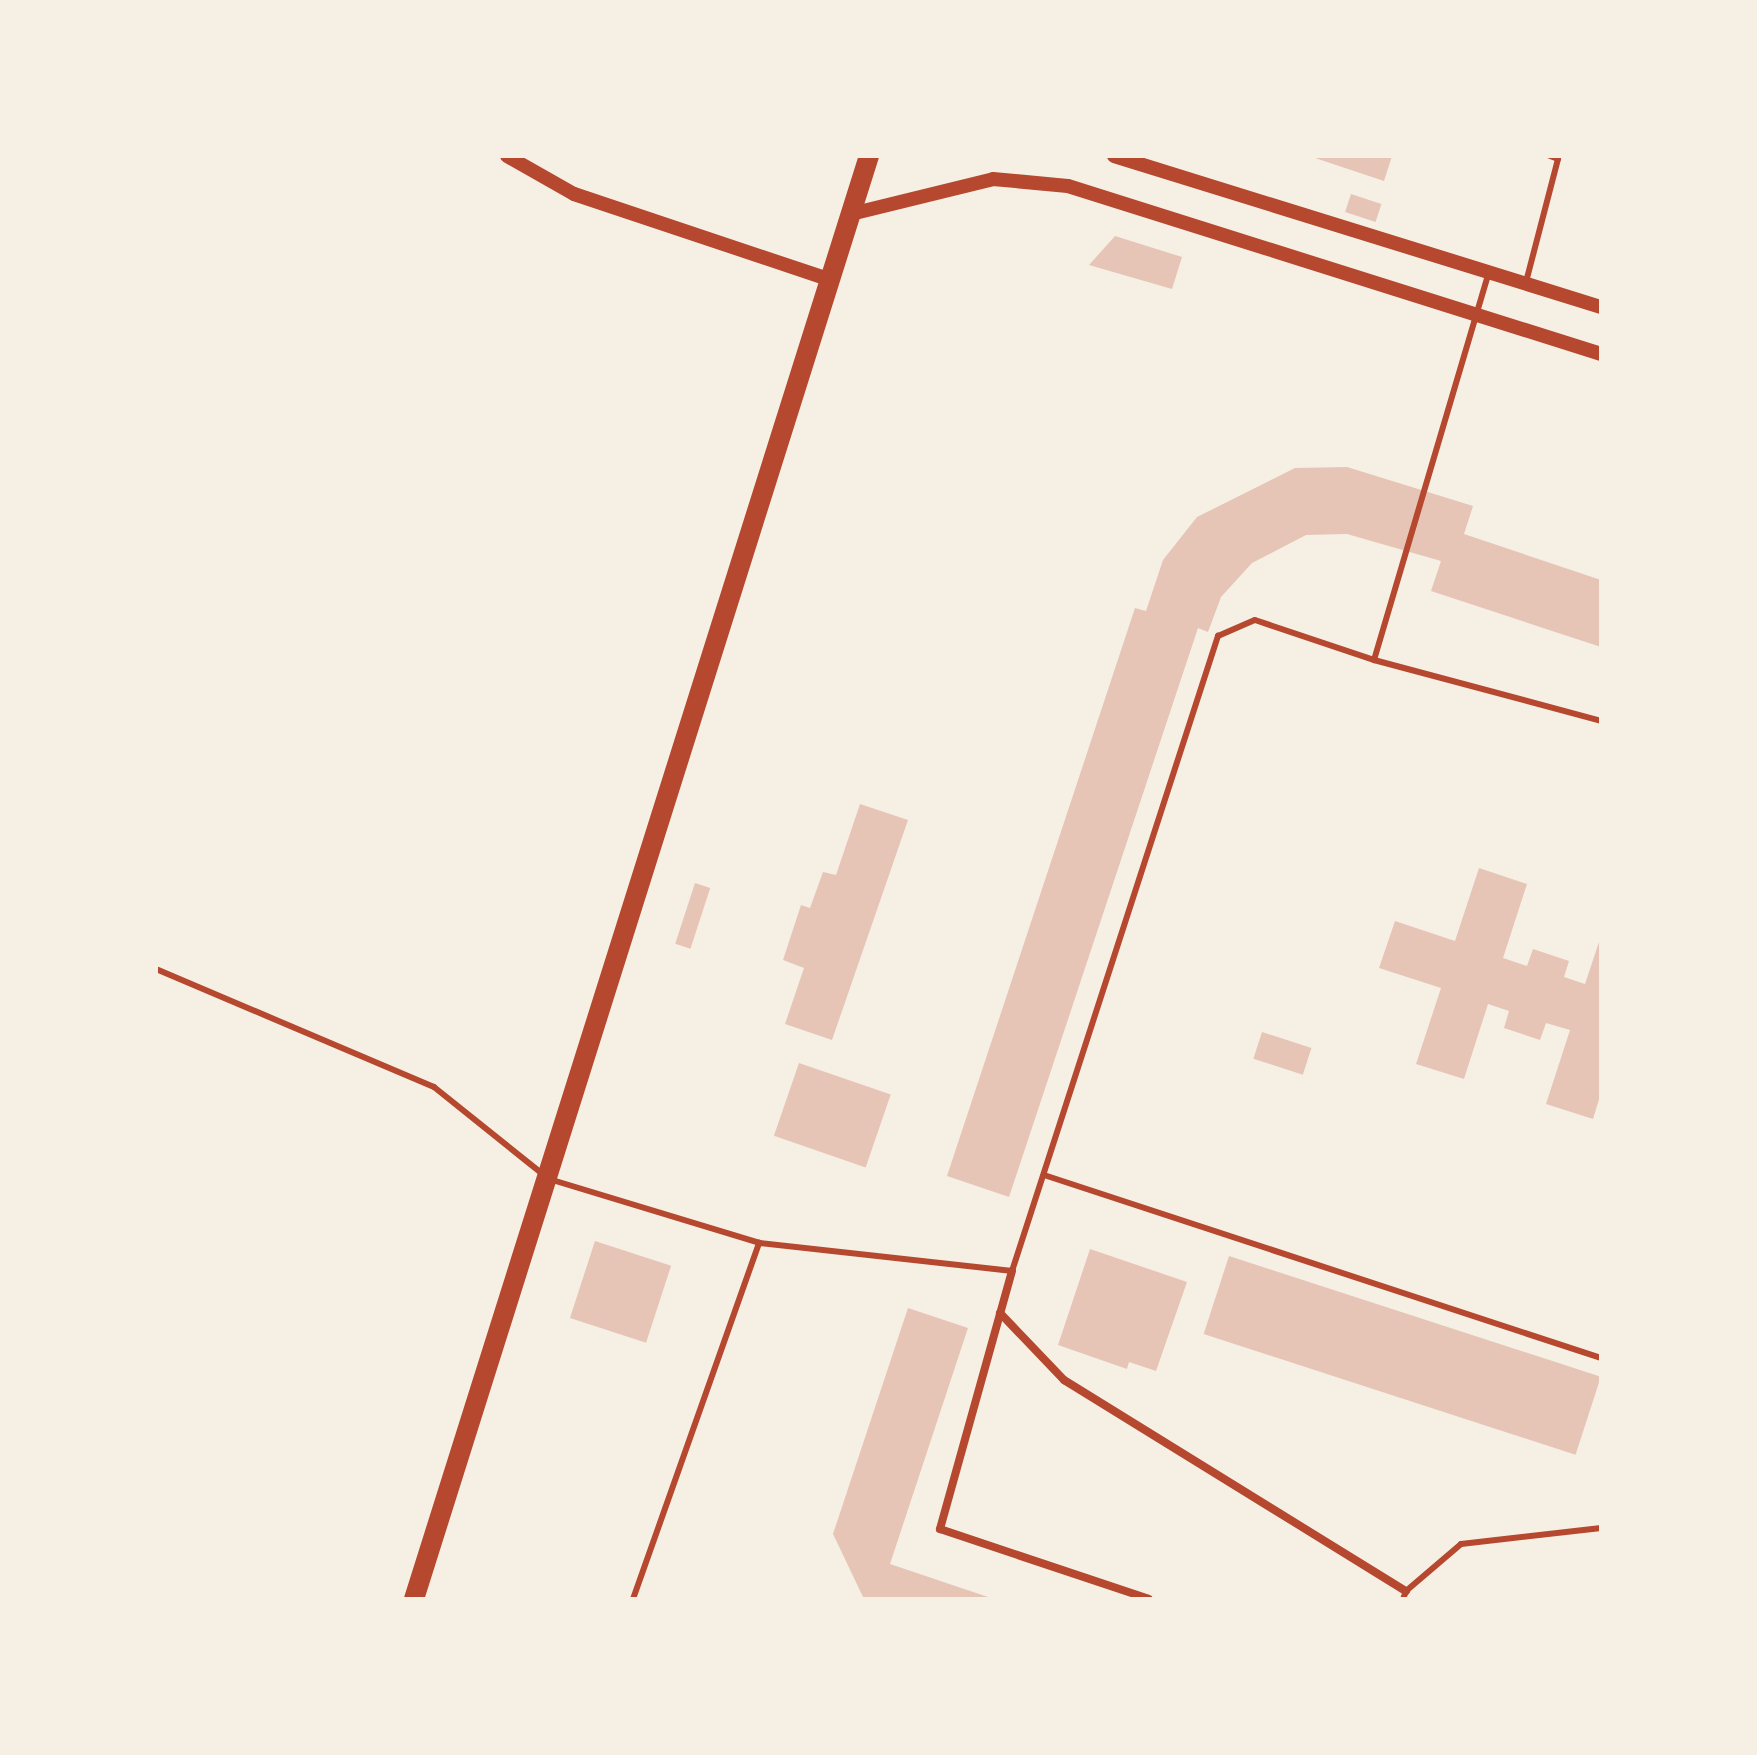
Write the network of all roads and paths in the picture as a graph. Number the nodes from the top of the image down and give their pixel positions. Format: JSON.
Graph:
{"nodes":[{"id":1,"x":507,"y":156,"type":"edge"},
{"id":2,"x":869,"y":156,"type":"edge"},
{"id":3,"x":1114,"y":156,"type":"edge"},
{"id":4,"x":1550,"y":156,"type":"edge"},
{"id":5,"x":851,"y":214,"type":"junction"},
{"id":6,"x":1489,"y":272,"type":"junction"},
{"id":7,"x":831,"y":280,"type":"junction"},
{"id":8,"x":1525,"y":284,"type":"junction"},
{"id":9,"x":1601,"y":307,"type":"edge"},
{"id":10,"x":1475,"y":314,"type":"junction"},
{"id":11,"x":1601,"y":354,"type":"edge"},
{"id":12,"x":1374,"y":660,"type":"junction"},
{"id":13,"x":1601,"y":721,"type":"edge"},
{"id":14,"x":156,"y":969,"type":"edge"},
{"id":15,"x":1044,"y":1175,"type":"junction"},
{"id":16,"x":549,"y":1179,"type":"junction"},
{"id":17,"x":759,"y":1243,"type":"junction"},
{"id":18,"x":1012,"y":1271,"type":"junction"},
{"id":19,"x":1000,"y":1313,"type":"junction"},
{"id":20,"x":1601,"y":1358,"type":"edge"},
{"id":21,"x":1601,"y":1528,"type":"edge"},
{"id":22,"x":1404,"y":1595,"type":"edge"},
{"id":23,"x":414,"y":1599,"type":"edge"},
{"id":24,"x":633,"y":1599,"type":"edge"},
{"id":25,"x":1149,"y":1599,"type":"edge"}],
"edges":[{"from":1,"to":7,"type":"street"},
{"from":2,"to":5,"type":"main road"},
{"from":3,"to":6,"type":"street"},
{"from":4,"to":8,"type":"lane"},
{"from":5,"to":7,"type":"main road"},
{"from":5,"to":10,"type":"street"},
{"from":6,"to":8,"type":"street"},
{"from":6,"to":10,"type":"lane"},
{"from":7,"to":16,"type":"main road"},
{"from":8,"to":9,"type":"street"},
{"from":10,"to":11,"type":"street"},
{"from":10,"to":12,"type":"lane"},
{"from":12,"to":13,"type":"lane"},
{"from":12,"to":15,"type":"lane"},
{"from":14,"to":16,"type":"lane"},
{"from":15,"to":18,"type":"lane"},
{"from":15,"to":20,"type":"lane"},
{"from":16,"to":17,"type":"lane"},
{"from":16,"to":23,"type":"main road"},
{"from":17,"to":18,"type":"lane"},
{"from":17,"to":24,"type":"lane"},
{"from":18,"to":19,"type":"street"},
{"from":19,"to":22,"type":"street"},
{"from":19,"to":25,"type":"street"},
{"from":21,"to":22,"type":"lane"}]}
